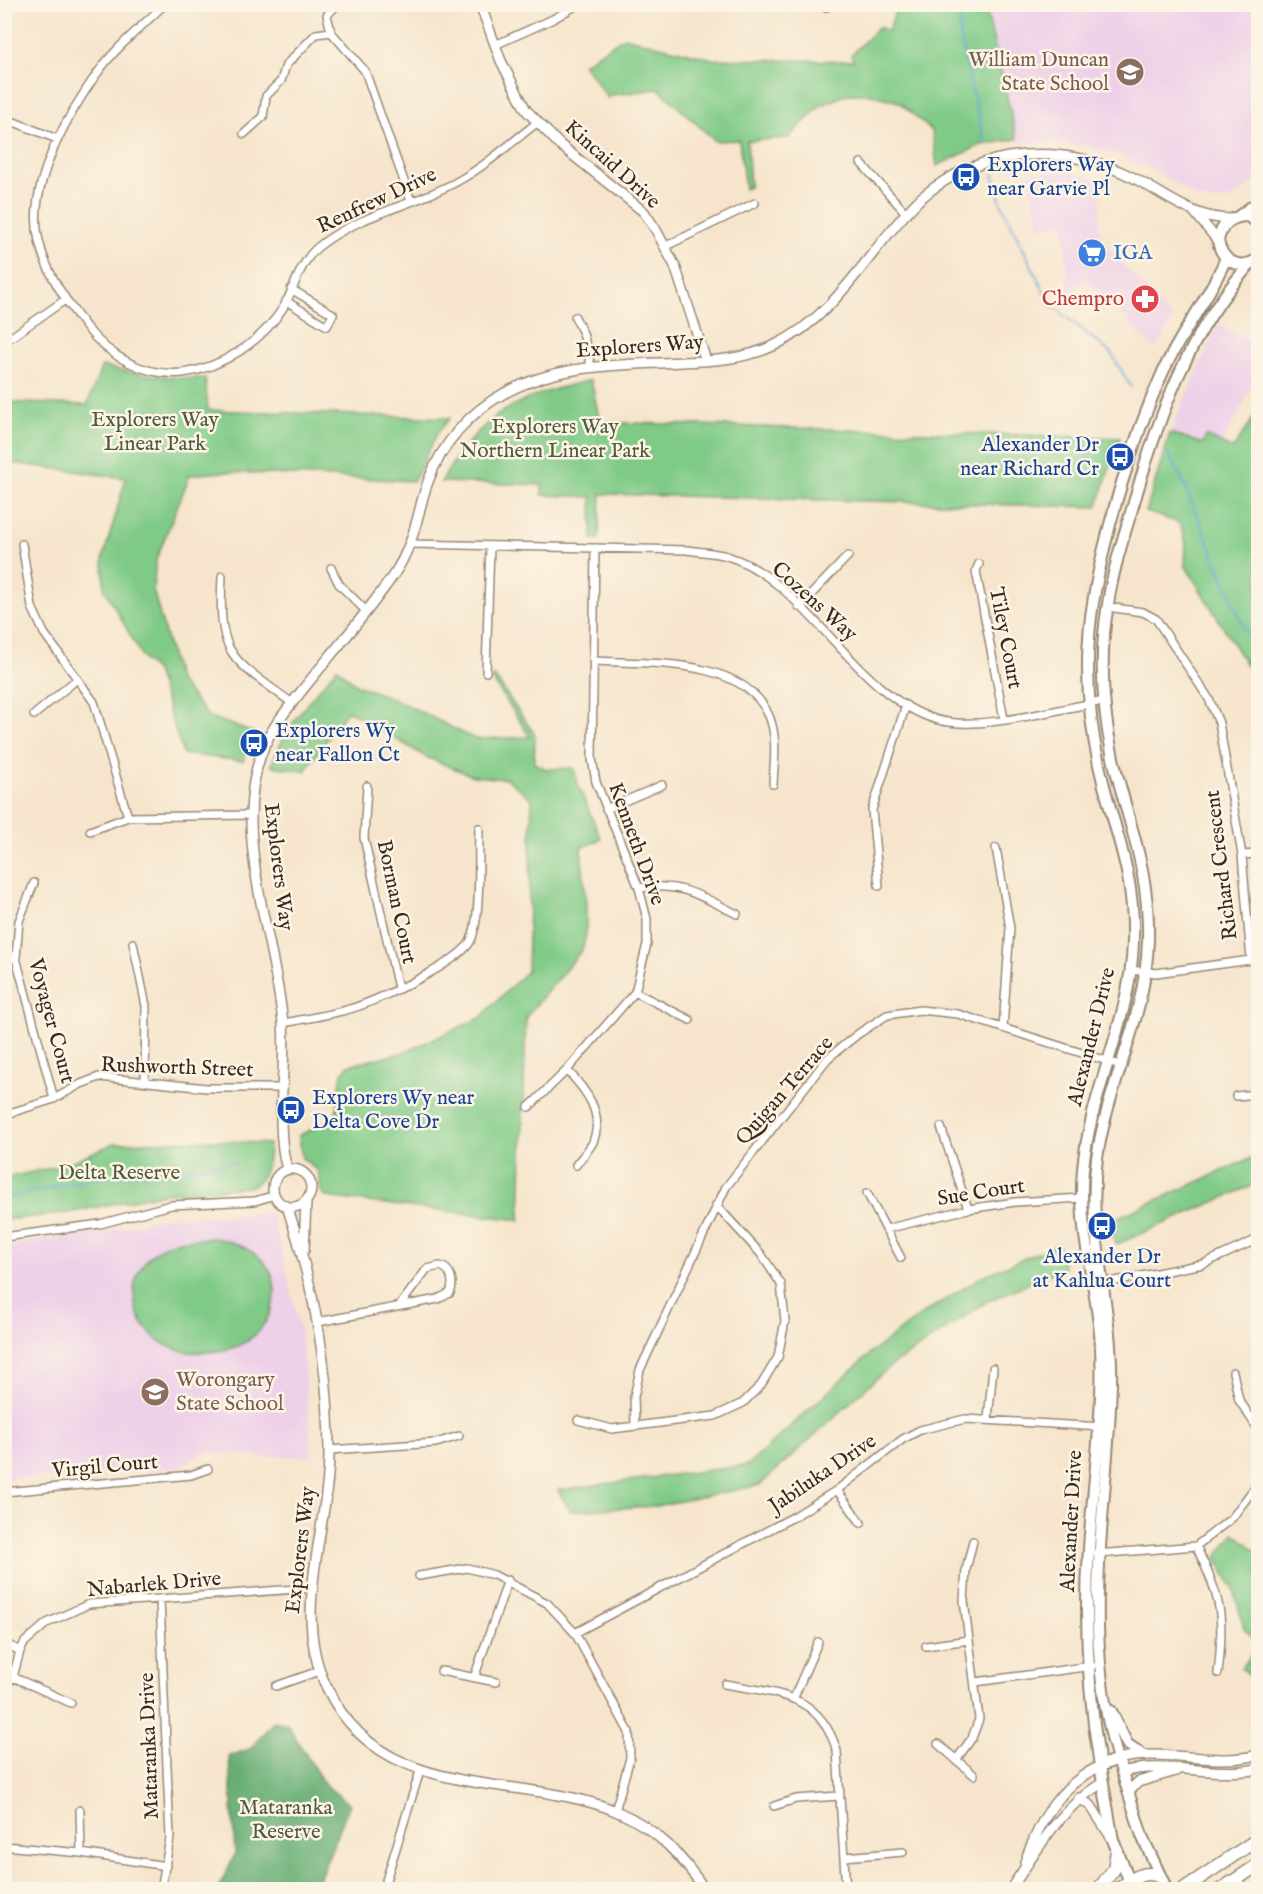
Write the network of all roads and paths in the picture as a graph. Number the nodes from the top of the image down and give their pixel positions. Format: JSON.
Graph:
{"nodes":[{"id":1,"x":165,"y":4,"type":"edge"},
{"id":2,"x":338,"y":4,"type":"edge"},
{"id":3,"x":480,"y":4,"type":"edge"},
{"id":4,"x":579,"y":4,"type":"edge"},
{"id":5,"x":818,"y":4,"type":"edge"},
{"id":6,"x":832,"y":4,"type":"edge"},
{"id":7,"x":331,"y":32,"type":"junction"},
{"id":8,"x":495,"y":45,"type":"junction"},
{"id":9,"x":4,"y":118,"type":"edge"},
{"id":10,"x":538,"y":122,"type":"junction"},
{"id":11,"x":244,"y":134,"type":"dead end"},
{"id":12,"x":57,"y":139,"type":"junction"},
{"id":13,"x":861,"y":163,"type":"dead end"},
{"id":14,"x":411,"y":201,"type":"junction"},
{"id":15,"x":1258,"y":202,"type":"edge"},
{"id":16,"x":755,"y":203,"type":"dead end"},
{"id":17,"x":905,"y":213,"type":"junction"},
{"id":18,"x":1196,"y":214,"type":"junction"},
{"id":19,"x":1235,"y":217,"type":"junction"},
{"id":20,"x":1258,"y":223,"type":"edge"},
{"id":21,"x":1218,"y":241,"type":"junction"},
{"id":22,"x":666,"y":246,"type":"junction"},
{"id":23,"x":1226,"y":258,"type":"junction"},
{"id":24,"x":1254,"y":262,"type":"edge"},
{"id":25,"x":291,"y":289,"type":"junction"},
{"id":26,"x":64,"y":300,"type":"junction"},
{"id":27,"x":286,"y":301,"type":"junction"},
{"id":28,"x":575,"y":317,"type":"dead end"},
{"id":29,"x":4,"y":342,"type":"edge"},
{"id":30,"x":706,"y":361,"type":"junction"},
{"id":31,"x":591,"y":366,"type":"junction"},
{"id":32,"x":22,"y":544,"type":"dead end"},
{"id":33,"x":410,"y":544,"type":"junction"},
{"id":34,"x":490,"y":546,"type":"junction"},
{"id":35,"x":595,"y":548,"type":"junction"},
{"id":36,"x":848,"y":556,"type":"dead end"},
{"id":37,"x":979,"y":564,"type":"dead end"},
{"id":38,"x":331,"y":568,"type":"dead end"},
{"id":39,"x":222,"y":576,"type":"dead end"},
{"id":40,"x":799,"y":607,"type":"junction"},
{"id":41,"x":1107,"y":607,"type":"junction"},
{"id":42,"x":366,"y":611,"type":"junction"},
{"id":43,"x":595,"y":661,"type":"junction"},
{"id":44,"x":486,"y":672,"type":"dead end"},
{"id":45,"x":77,"y":679,"type":"junction"},
{"id":46,"x":1105,"y":701,"type":"junction"},
{"id":47,"x":292,"y":703,"type":"junction"},
{"id":48,"x":1090,"y":703,"type":"junction"},
{"id":49,"x":906,"y":705,"type":"junction"},
{"id":50,"x":34,"y":716,"type":"dead end"},
{"id":51,"x":1004,"y":719,"type":"junction"},
{"id":52,"x":773,"y":784,"type":"dead end"},
{"id":53,"x":662,"y":785,"type":"dead end"},
{"id":54,"x":367,"y":786,"type":"dead end"},
{"id":55,"x":606,"y":809,"type":"junction"},
{"id":56,"x":250,"y":815,"type":"junction"},
{"id":57,"x":128,"y":817,"type":"junction"},
{"id":58,"x":479,"y":828,"type":"dead end"},
{"id":59,"x":90,"y":831,"type":"dead end"},
{"id":60,"x":996,"y":848,"type":"dead end"},
{"id":61,"x":1258,"y":854,"type":"edge"},
{"id":62,"x":1242,"y":855,"type":"junction"},
{"id":63,"x":34,"y":883,"type":"dead end"},
{"id":64,"x":879,"y":886,"type":"dead end"},
{"id":65,"x":639,"y":888,"type":"junction"},
{"id":66,"x":737,"y":914,"type":"dead end"},
{"id":67,"x":133,"y":942,"type":"dead end"},
{"id":68,"x":4,"y":958,"type":"edge"},
{"id":69,"x":16,"y":958,"type":"junction"},
{"id":70,"x":1255,"y":960,"type":"edge"},
{"id":71,"x":1131,"y":970,"type":"junction"},
{"id":72,"x":1146,"y":972,"type":"junction"},
{"id":73,"x":398,"y":988,"type":"junction"},
{"id":74,"x":636,"y":992,"type":"junction"},
{"id":75,"x":690,"y":1020,"type":"dead end"},
{"id":76,"x":283,"y":1023,"type":"junction"},
{"id":77,"x":1003,"y":1028,"type":"junction"},
{"id":78,"x":1108,"y":1062,"type":"junction"},
{"id":79,"x":1123,"y":1066,"type":"junction"},
{"id":80,"x":567,"y":1070,"type":"junction"},
{"id":81,"x":145,"y":1081,"type":"junction"},
{"id":82,"x":283,"y":1088,"type":"junction"},
{"id":83,"x":1258,"y":1094,"type":"edge"},
{"id":84,"x":1236,"y":1096,"type":"dead end"},
{"id":85,"x":54,"y":1099,"type":"junction"},
{"id":86,"x":529,"y":1107,"type":"dead end"},
{"id":87,"x":4,"y":1115,"type":"edge"},
{"id":88,"x":941,"y":1127,"type":"dead end"},
{"id":89,"x":576,"y":1165,"type":"dead end"},
{"id":90,"x":287,"y":1169,"type":"junction"},
{"id":91,"x":867,"y":1192,"type":"dead end"},
{"id":92,"x":275,"y":1195,"type":"junction"},
{"id":93,"x":1082,"y":1198,"type":"junction"},
{"id":94,"x":306,"y":1201,"type":"junction"},
{"id":95,"x":716,"y":1205,"type":"junction"},
{"id":96,"x":287,"y":1206,"type":"junction"},
{"id":97,"x":968,"y":1209,"type":"junction"},
{"id":98,"x":886,"y":1229,"type":"junction"},
{"id":99,"x":4,"y":1238,"type":"edge"},
{"id":100,"x":1258,"y":1239,"type":"edge"},
{"id":101,"x":304,"y":1256,"type":"junction"},
{"id":102,"x":901,"y":1258,"type":"dead end"},
{"id":103,"x":1097,"y":1285,"type":"junction"},
{"id":104,"x":400,"y":1305,"type":"junction"},
{"id":105,"x":318,"y":1322,"type":"junction"},
{"id":106,"x":993,"y":1368,"type":"dead end"},
{"id":107,"x":1233,"y":1372,"type":"dead end"},
{"id":108,"x":988,"y":1419,"type":"junction"},
{"id":109,"x":578,"y":1420,"type":"dead end"},
{"id":110,"x":635,"y":1425,"type":"junction"},
{"id":111,"x":1102,"y":1427,"type":"junction"},
{"id":112,"x":1258,"y":1429,"type":"edge"},
{"id":113,"x":459,"y":1436,"type":"dead end"},
{"id":114,"x":329,"y":1450,"type":"junction"},
{"id":115,"x":208,"y":1469,"type":"dead end"},
{"id":116,"x":1258,"y":1483,"type":"edge"},
{"id":117,"x":837,"y":1490,"type":"junction"},
{"id":118,"x":4,"y":1492,"type":"edge"},
{"id":119,"x":861,"y":1523,"type":"dead end"},
{"id":120,"x":973,"y":1541,"type":"dead end"},
{"id":121,"x":1196,"y":1546,"type":"junction"},
{"id":122,"x":1093,"y":1554,"type":"junction"},
{"id":123,"x":419,"y":1576,"type":"dead end"},
{"id":124,"x":508,"y":1581,"type":"junction"},
{"id":125,"x":311,"y":1588,"type":"junction"},
{"id":126,"x":160,"y":1600,"type":"junction"},
{"id":127,"x":575,"y":1633,"type":"junction"},
{"id":128,"x":969,"y":1640,"type":"junction"},
{"id":129,"x":818,"y":1642,"type":"dead end"},
{"id":130,"x":4,"y":1644,"type":"edge"},
{"id":131,"x":926,"y":1646,"type":"dead end"},
{"id":132,"x":20,"y":1652,"type":"junction"},
{"id":133,"x":1095,"y":1669,"type":"junction"},
{"id":134,"x":319,"y":1671,"type":"junction"},
{"id":135,"x":441,"y":1671,"type":"dead end"},
{"id":136,"x":1218,"y":1673,"type":"dead end"},
{"id":137,"x":13,"y":1677,"type":"junction"},
{"id":138,"x":474,"y":1678,"type":"junction"},
{"id":139,"x":496,"y":1682,"type":"dead end"},
{"id":140,"x":976,"y":1682,"type":"junction"},
{"id":141,"x":725,"y":1684,"type":"dead end"},
{"id":142,"x":276,"y":1686,"type":"dead end"},
{"id":143,"x":4,"y":1689,"type":"edge"},
{"id":144,"x":794,"y":1697,"type":"junction"},
{"id":145,"x":71,"y":1704,"type":"dead end"},
{"id":146,"x":938,"y":1744,"type":"dead end"},
{"id":147,"x":1143,"y":1755,"type":"junction"},
{"id":148,"x":1258,"y":1755,"type":"edge"},
{"id":149,"x":1118,"y":1759,"type":"junction"},
{"id":150,"x":956,"y":1760,"type":"junction"},
{"id":151,"x":1100,"y":1766,"type":"junction"},
{"id":152,"x":1184,"y":1768,"type":"junction"},
{"id":153,"x":1258,"y":1769,"type":"edge"},
{"id":154,"x":420,"y":1771,"type":"junction"},
{"id":155,"x":1122,"y":1773,"type":"junction"},
{"id":156,"x":974,"y":1776,"type":"dead end"},
{"id":157,"x":1102,"y":1783,"type":"junction"},
{"id":158,"x":1128,"y":1793,"type":"junction"},
{"id":159,"x":839,"y":1796,"type":"junction"},
{"id":160,"x":1079,"y":1798,"type":"junction"},
{"id":161,"x":774,"y":1806,"type":"dead end"},
{"id":162,"x":80,"y":1810,"type":"dead end"},
{"id":163,"x":615,"y":1811,"type":"junction"},
{"id":164,"x":1258,"y":1839,"type":"edge"},
{"id":165,"x":4,"y":1846,"type":"edge"},
{"id":166,"x":1115,"y":1846,"type":"junction"},
{"id":167,"x":903,"y":1852,"type":"dead end"},
{"id":168,"x":81,"y":1853,"type":"junction"},
{"id":169,"x":844,"y":1857,"type":"junction"},
{"id":170,"x":1258,"y":1865,"type":"edge"},
{"id":171,"x":166,"y":1866,"type":"junction"},
{"id":172,"x":1021,"y":1872,"type":"junction"},
{"id":173,"x":1160,"y":1877,"type":"junction"},
{"id":174,"x":1131,"y":1886,"type":"edge"},
{"id":175,"x":161,"y":1890,"type":"edge"},
{"id":176,"x":383,"y":1890,"type":"edge"},
{"id":177,"x":705,"y":1890,"type":"edge"},
{"id":178,"x":846,"y":1890,"type":"edge"},
{"id":179,"x":1010,"y":1890,"type":"edge"},
{"id":180,"x":1098,"y":1890,"type":"edge"},
{"id":181,"x":1117,"y":1890,"type":"edge"},
{"id":182,"x":1167,"y":1890,"type":"edge"},
{"id":183,"x":1182,"y":1890,"type":"edge"},
{"id":184,"x":1220,"y":1890,"type":"edge"}],
"edges":[{"from":1,"to":12,"type":"street","name":"Renfrew Drive"},
{"from":2,"to":7,"type":"street"},
{"from":3,"to":8,"type":"street","name":"Kincaid Drive"},
{"from":4,"to":8,"type":"street"},
{"from":5,"to":6,"type":"street"},
{"from":7,"to":11,"type":"street"},
{"from":7,"to":14,"type":"street"},
{"from":8,"to":10,"type":"street","name":"Kincaid Drive"},
{"from":9,"to":12,"type":"street"},
{"from":10,"to":14,"type":"street","name":"Renfrew Drive"},
{"from":10,"to":22,"type":"street","name":"Kincaid Drive"},
{"from":12,"to":26,"type":"street","name":"Renfrew Drive"},
{"from":13,"to":17,"type":"street"},
{"from":14,"to":25,"type":"street","name":"Renfrew Drive"},
{"from":15,"to":19,"type":"main road"},
{"from":16,"to":22,"type":"street"},
{"from":17,"to":18,"type":"street","name":"Explorers Way"},
{"from":17,"to":30,"type":"street","name":"Explorers Way"},
{"from":18,"to":19,"type":"street","name":"Explorers Way"},
{"from":18,"to":21,"type":"street","name":"Explorers Way"},
{"from":19,"to":20,"type":"main road"},
{"from":19,"to":21,"type":"main road"},
{"from":21,"to":23,"type":"main road"},
{"from":22,"to":30,"type":"street","name":"Kincaid Drive"},
{"from":23,"to":24,"type":"main road"},
{"from":23,"to":48,"type":"main road","name":"Alexander Drive"},
{"from":24,"to":41,"type":"main road","name":"Alexander Drive"},
{"from":25,"to":27,"type":"street","name":"Renfrew Drive"},
{"from":25,"to":27,"type":"street"},
{"from":26,"to":27,"type":"street","name":"Renfrew Drive"},
{"from":26,"to":29,"type":"street"},
{"from":28,"to":31,"type":"street"},
{"from":30,"to":31,"type":"street","name":"Explorers Way"},
{"from":31,"to":33,"type":"street","name":"Explorers Way"},
{"from":32,"to":45,"type":"street"},
{"from":33,"to":34,"type":"street","name":"Cozens Way"},
{"from":33,"to":42,"type":"street","name":"Explorers Way"},
{"from":34,"to":35,"type":"street","name":"Cozens Way"},
{"from":34,"to":44,"type":"street"},
{"from":35,"to":40,"type":"street","name":"Cozens Way"},
{"from":35,"to":43,"type":"street","name":"Kenneth Drive"},
{"from":36,"to":40,"type":"street"},
{"from":37,"to":51,"type":"street","name":"Tiley Court"},
{"from":38,"to":42,"type":"street"},
{"from":39,"to":47,"type":"street"},
{"from":40,"to":49,"type":"street","name":"Cozens Way"},
{"from":41,"to":46,"type":"main road","name":"Alexander Drive"},
{"from":41,"to":62,"type":"street","name":"Richard Crescent"},
{"from":42,"to":47,"type":"street","name":"Explorers Way"},
{"from":43,"to":52,"type":"street"},
{"from":43,"to":55,"type":"street","name":"Kenneth Drive"},
{"from":45,"to":50,"type":"street"},
{"from":45,"to":57,"type":"street"},
{"from":46,"to":48,"type":"street","name":"Cozens Way"},
{"from":46,"to":72,"type":"main road","name":"Alexander Drive"},
{"from":47,"to":56,"type":"street","name":"Explorers Way"},
{"from":48,"to":51,"type":"street","name":"Cozens Way"},
{"from":48,"to":71,"type":"main road","name":"Alexander Drive"},
{"from":49,"to":51,"type":"street","name":"Cozens Way"},
{"from":49,"to":64,"type":"street"},
{"from":53,"to":55,"type":"street"},
{"from":54,"to":73,"type":"street","name":"Borman Court"},
{"from":55,"to":65,"type":"street","name":"Kenneth Drive"},
{"from":56,"to":57,"type":"street"},
{"from":56,"to":76,"type":"street","name":"Explorers Way"},
{"from":57,"to":59,"type":"street"},
{"from":58,"to":73,"type":"street"},
{"from":60,"to":77,"type":"street"},
{"from":61,"to":62,"type":"street"},
{"from":62,"to":70,"type":"street","name":"Richard Crescent"},
{"from":63,"to":69,"type":"street","name":"Voyager Court"},
{"from":65,"to":66,"type":"street"},
{"from":65,"to":74,"type":"street","name":"Kenneth Drive"},
{"from":67,"to":81,"type":"street"},
{"from":68,"to":69,"type":"street"},
{"from":69,"to":85,"type":"street","name":"Voyager Court"},
{"from":70,"to":72,"type":"street"},
{"from":71,"to":72,"type":"street"},
{"from":71,"to":78,"type":"main road","name":"Alexander Drive"},
{"from":72,"to":79,"type":"main road","name":"Alexander Drive"},
{"from":73,"to":76,"type":"street"},
{"from":74,"to":75,"type":"street"},
{"from":74,"to":80,"type":"street","name":"Kenneth Drive"},
{"from":76,"to":82,"type":"street","name":"Explorers Way"},
{"from":77,"to":78,"type":"street","name":"Quigan Terrace"},
{"from":77,"to":95,"type":"street","name":"Quigan Terrace"},
{"from":78,"to":79,"type":"street","name":"Quigan Terrace"},
{"from":78,"to":93,"type":"main road","name":"Alexander Drive"},
{"from":79,"to":103,"type":"main road","name":"Alexander Drive"},
{"from":80,"to":86,"type":"street","name":"Kenneth Drive"},
{"from":80,"to":89,"type":"street"},
{"from":81,"to":82,"type":"street","name":"Rushworth Street"},
{"from":81,"to":85,"type":"street","name":"Rushworth Street"},
{"from":82,"to":90,"type":"street","name":"Explorers Way"},
{"from":83,"to":84,"type":"street"},
{"from":85,"to":87,"type":"street","name":"Rushworth Street"},
{"from":88,"to":97,"type":"street"},
{"from":90,"to":92,"type":"street"},
{"from":90,"to":94,"type":"street","name":"Explorers Way"},
{"from":91,"to":98,"type":"street"},
{"from":92,"to":96,"type":"street","name":"Explorers Way"},
{"from":92,"to":99,"type":"street"},
{"from":93,"to":97,"type":"street","name":"Sue Court"},
{"from":93,"to":103,"type":"main road","name":"Alexander Drive"},
{"from":94,"to":96,"type":"street"},
{"from":94,"to":101,"type":"street","name":"Explorers Way"},
{"from":95,"to":110,"type":"street","name":"Quigan Terrace"},
{"from":95,"to":110,"type":"street"},
{"from":96,"to":101,"type":"street","name":"Explorers Way"},
{"from":97,"to":98,"type":"street","name":"Sue Court"},
{"from":98,"to":102,"type":"street"},
{"from":100,"to":103,"type":"street"},
{"from":101,"to":105,"type":"street","name":"Explorers Way"},
{"from":103,"to":111,"type":"main road","name":"Alexander Drive"},
{"from":104,"to":104,"type":"street"},
{"from":104,"to":105,"type":"street"},
{"from":105,"to":114,"type":"street","name":"Explorers Way"},
{"from":106,"to":108,"type":"street"},
{"from":107,"to":112,"type":"street"},
{"from":108,"to":111,"type":"street","name":"Jabiluka Drive"},
{"from":108,"to":117,"type":"street","name":"Jabiluka Drive"},
{"from":109,"to":110,"type":"street"},
{"from":111,"to":122,"type":"main road","name":"Alexander Drive"},
{"from":113,"to":114,"type":"street"},
{"from":114,"to":125,"type":"street","name":"Explorers Way"},
{"from":115,"to":118,"type":"street","name":"Virgil Court"},
{"from":116,"to":121,"type":"street"},
{"from":117,"to":119,"type":"street"},
{"from":117,"to":127,"type":"street","name":"Jabiluka Drive"},
{"from":120,"to":128,"type":"street"},
{"from":121,"to":122,"type":"street"},
{"from":121,"to":136,"type":"street"},
{"from":122,"to":133,"type":"main road","name":"Alexander Drive"},
{"from":123,"to":124,"type":"street"},
{"from":124,"to":127,"type":"street"},
{"from":124,"to":138,"type":"street"},
{"from":125,"to":126,"type":"street","name":"Nabarlek Drive"},
{"from":125,"to":134,"type":"street","name":"Explorers Way"},
{"from":126,"to":132,"type":"street","name":"Nabarlek Drive"},
{"from":126,"to":171,"type":"street","name":"Mataranka Drive"},
{"from":127,"to":163,"type":"street"},
{"from":128,"to":131,"type":"street"},
{"from":128,"to":140,"type":"street"},
{"from":129,"to":144,"type":"street"},
{"from":130,"to":132,"type":"street"},
{"from":132,"to":137,"type":"street","name":"Nabarlek Drive"},
{"from":133,"to":140,"type":"street"},
{"from":133,"to":147,"type":"main road"},
{"from":133,"to":149,"type":"main road","name":"Alexander Drive"},
{"from":133,"to":151,"type":"main road","name":"Alexander Drive"},
{"from":134,"to":142,"type":"street"},
{"from":134,"to":154,"type":"street","name":"Explorers Way"},
{"from":135,"to":138,"type":"street"},
{"from":137,"to":143,"type":"street","name":"Nabarlek Drive"},
{"from":137,"to":145,"type":"street"},
{"from":138,"to":139,"type":"street"},
{"from":140,"to":150,"type":"street"},
{"from":141,"to":144,"type":"street"},
{"from":144,"to":159,"type":"street"},
{"from":146,"to":150,"type":"street"},
{"from":147,"to":148,"type":"street"},
{"from":147,"to":149,"type":"street"},
{"from":149,"to":151,"type":"main road"},
{"from":149,"to":155,"type":"main road","name":"Alexander Drive"},
{"from":150,"to":156,"type":"street"},
{"from":151,"to":157,"type":"main road","name":"Alexander Drive"},
{"from":151,"to":172,"type":"street"},
{"from":152,"to":153,"type":"street"},
{"from":152,"to":155,"type":"street"},
{"from":152,"to":158,"type":"street"},
{"from":154,"to":163,"type":"street","name":"Explorers Way"},
{"from":154,"to":176,"type":"street"},
{"from":155,"to":157,"type":"main road"},
{"from":155,"to":158,"type":"main road","name":"Alexander Drive"},
{"from":157,"to":160,"type":"street"},
{"from":157,"to":166,"type":"main road","name":"Alexander Drive"},
{"from":158,"to":173,"type":"main road","name":"Alexander Drive"},
{"from":159,"to":161,"type":"street"},
{"from":159,"to":169,"type":"street"},
{"from":160,"to":166,"type":"street"},
{"from":160,"to":172,"type":"street"},
{"from":162,"to":168,"type":"street"},
{"from":163,"to":177,"type":"street","name":"Explorers Way"},
{"from":164,"to":183,"type":"highway"},
{"from":165,"to":168,"type":"street"},
{"from":166,"to":174,"type":"main road","name":"Alexander Drive"},
{"from":166,"to":180,"type":"highway"},
{"from":167,"to":169,"type":"street"},
{"from":168,"to":171,"type":"street"},
{"from":169,"to":178,"type":"street"},
{"from":170,"to":184,"type":"highway"},
{"from":171,"to":175,"type":"street","name":"Mataranka Drive"},
{"from":172,"to":179,"type":"street"},
{"from":173,"to":174,"type":"highway"},
{"from":173,"to":182,"type":"main road","name":"Alexander Drive"},
{"from":174,"to":181,"type":"highway"}]}
